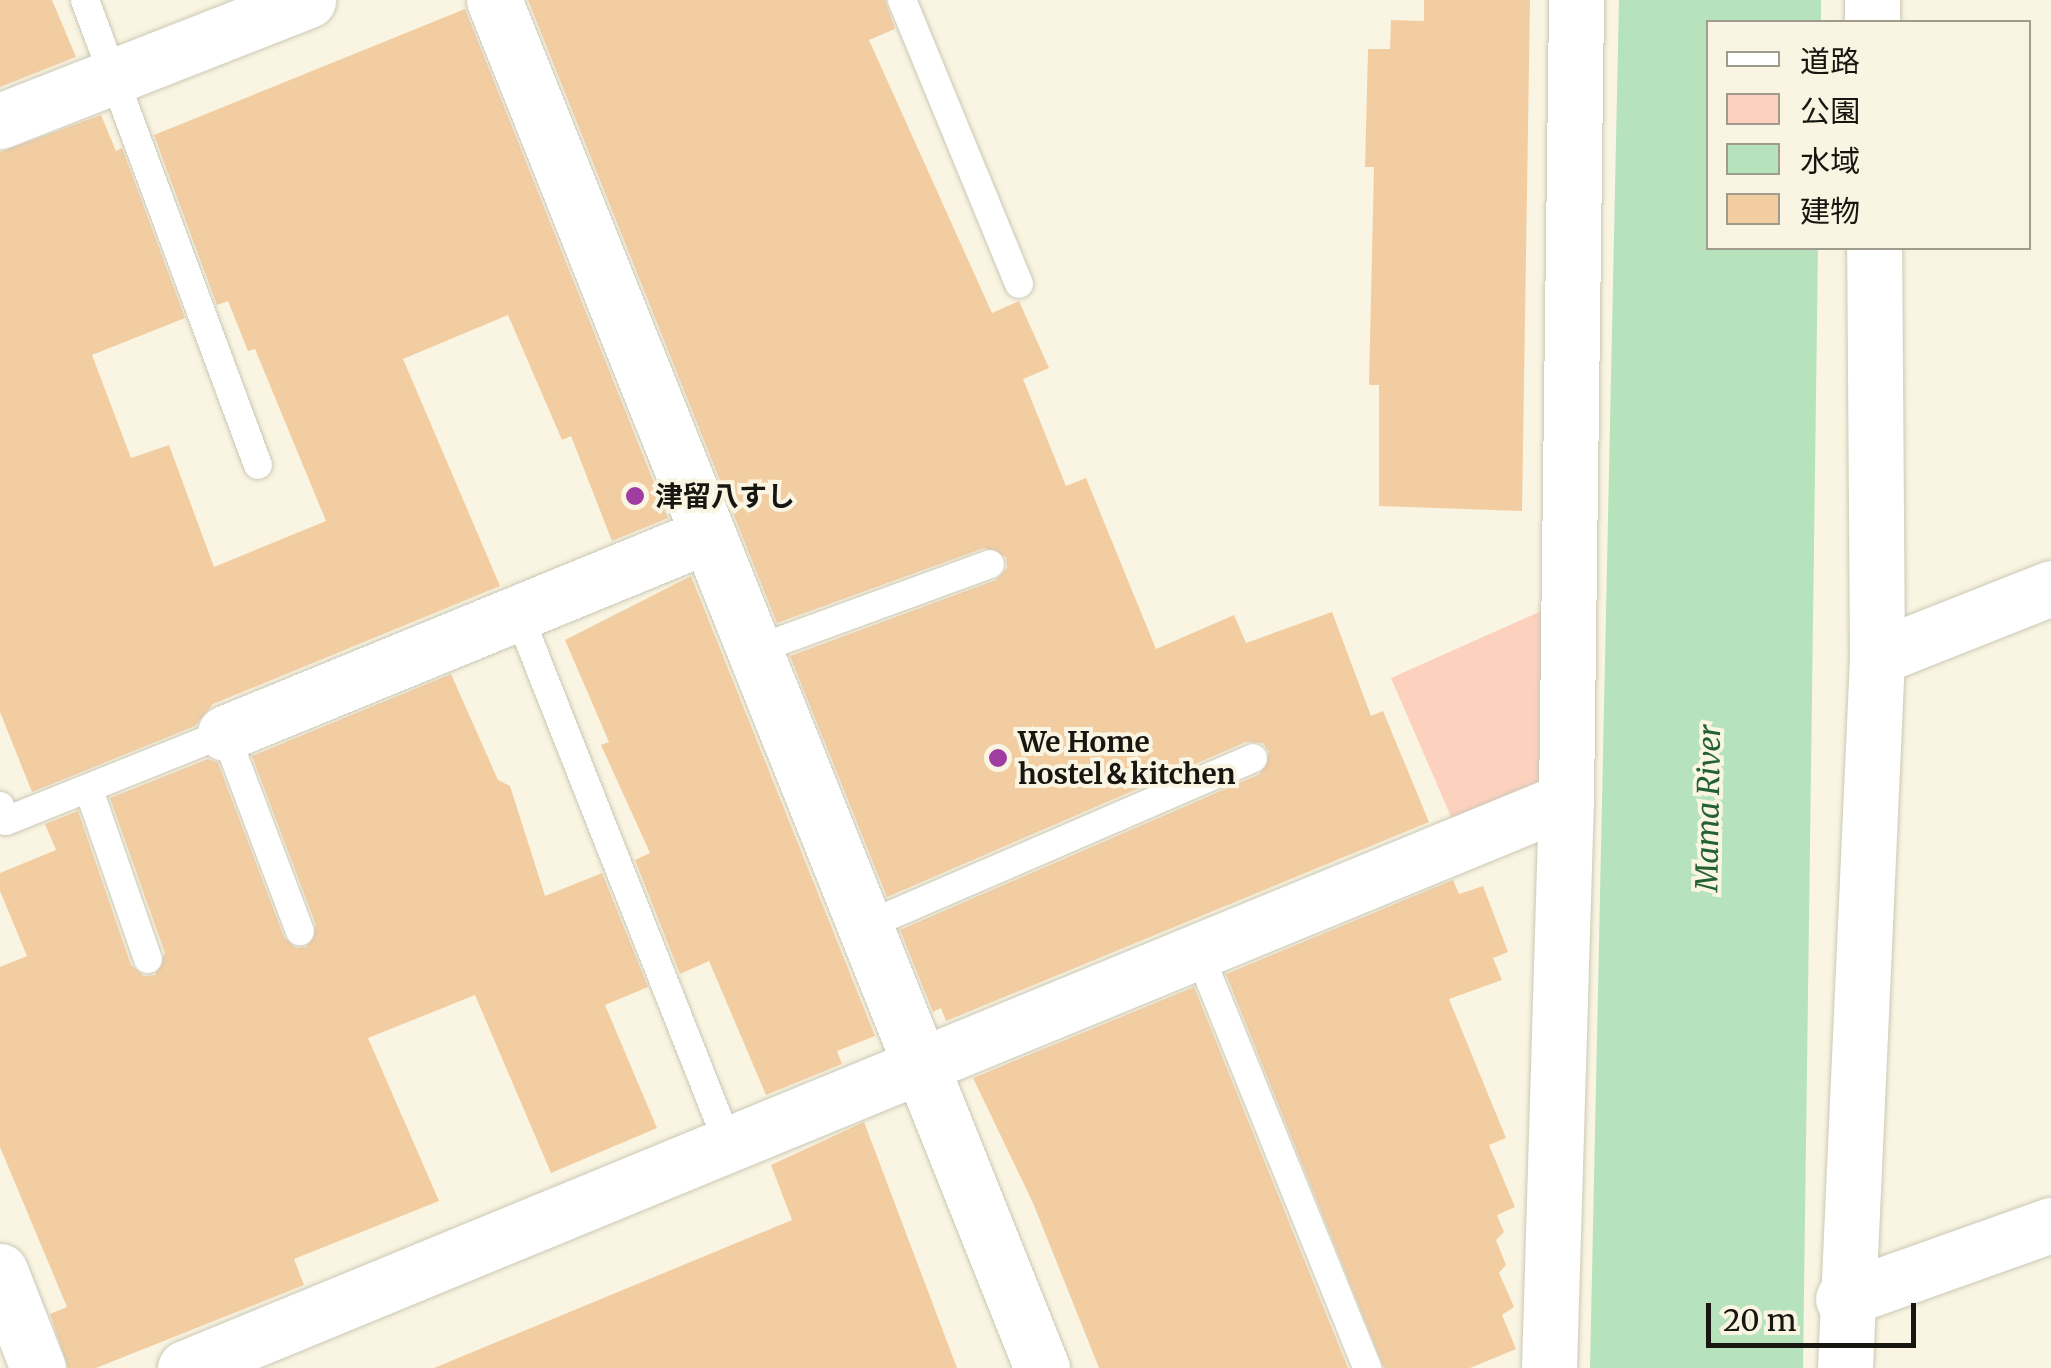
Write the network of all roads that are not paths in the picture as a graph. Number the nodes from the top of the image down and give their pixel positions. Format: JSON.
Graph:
{"nodes":[{"id":1,"x":85,"y":0,"type":"edge"},
{"id":2,"x":308,"y":0,"type":"edge"},
{"id":3,"x":494,"y":0,"type":"edge"},
{"id":4,"x":902,"y":0,"type":"edge"},
{"id":5,"x":1576,"y":0,"type":"edge"},
{"id":6,"x":116,"y":76,"type":"junction"},
{"id":7,"x":0,"y":121,"type":"edge"},
{"id":8,"x":1874,"y":250,"type":"edge"},
{"id":9,"x":1018,"y":284,"type":"dead end"},
{"id":10,"x":258,"y":465,"type":"dead end"},
{"id":11,"x":708,"y":535,"type":"junction"},
{"id":12,"x":990,"y":564,"type":"dead end"},
{"id":13,"x":2051,"y":588,"type":"edge"},
{"id":14,"x":518,"y":613,"type":"junction"},
{"id":15,"x":755,"y":650,"type":"junction"},
{"id":16,"x":1876,"y":658,"type":"junction"},
{"id":17,"x":225,"y":733,"type":"junction"},
{"id":18,"x":1253,"y":758,"type":"dead end"},
{"id":19,"x":89,"y":790,"type":"junction"},
{"id":20,"x":1566,"y":800,"type":"junction"},
{"id":21,"x":0,"y":806,"type":"edge"},
{"id":22,"x":864,"y":927,"type":"junction"},
{"id":23,"x":300,"y":931,"type":"dead end"},
{"id":24,"x":1198,"y":951,"type":"junction"},
{"id":25,"x":148,"y":959,"type":"dead end"},
{"id":26,"x":920,"y":1064,"type":"junction"},
{"id":27,"x":728,"y":1143,"type":"junction"},
{"id":28,"x":2051,"y":1226,"type":"edge"},
{"id":29,"x":0,"y":1271,"type":"edge"},
{"id":30,"x":1843,"y":1299,"type":"junction"},
{"id":31,"x":38,"y":1368,"type":"edge"},
{"id":32,"x":185,"y":1368,"type":"edge"},
{"id":33,"x":1042,"y":1368,"type":"edge"},
{"id":34,"x":1367,"y":1368,"type":"edge"},
{"id":35,"x":1549,"y":1368,"type":"edge"},
{"id":36,"x":1845,"y":1368,"type":"edge"}],
"edges":[{"from":1,"to":6,"type":"lane"},
{"from":2,"to":6,"type":"street"},
{"from":3,"to":11,"type":"street"},
{"from":4,"to":9,"type":"lane"},
{"from":5,"to":20,"type":"street"},
{"from":6,"to":7,"type":"street"},
{"from":6,"to":10,"type":"lane"},
{"from":8,"to":16,"type":"street"},
{"from":11,"to":14,"type":"street"},
{"from":11,"to":15,"type":"street"},
{"from":12,"to":15,"type":"lane"},
{"from":13,"to":16,"type":"street"},
{"from":14,"to":17,"type":"street"},
{"from":14,"to":27,"type":"lane"},
{"from":15,"to":22,"type":"street"},
{"from":16,"to":30,"type":"street"},
{"from":17,"to":19,"type":"lane"},
{"from":17,"to":23,"type":"lane"},
{"from":18,"to":22,"type":"lane"},
{"from":19,"to":21,"type":"lane"},
{"from":19,"to":25,"type":"lane"},
{"from":20,"to":24,"type":"street"},
{"from":20,"to":35,"type":"street"},
{"from":22,"to":26,"type":"street"},
{"from":24,"to":26,"type":"street"},
{"from":24,"to":34,"type":"lane"},
{"from":26,"to":27,"type":"street"},
{"from":26,"to":33,"type":"street"},
{"from":27,"to":32,"type":"street"},
{"from":28,"to":30,"type":"street"},
{"from":29,"to":31,"type":"street"},
{"from":30,"to":36,"type":"street"}]}
